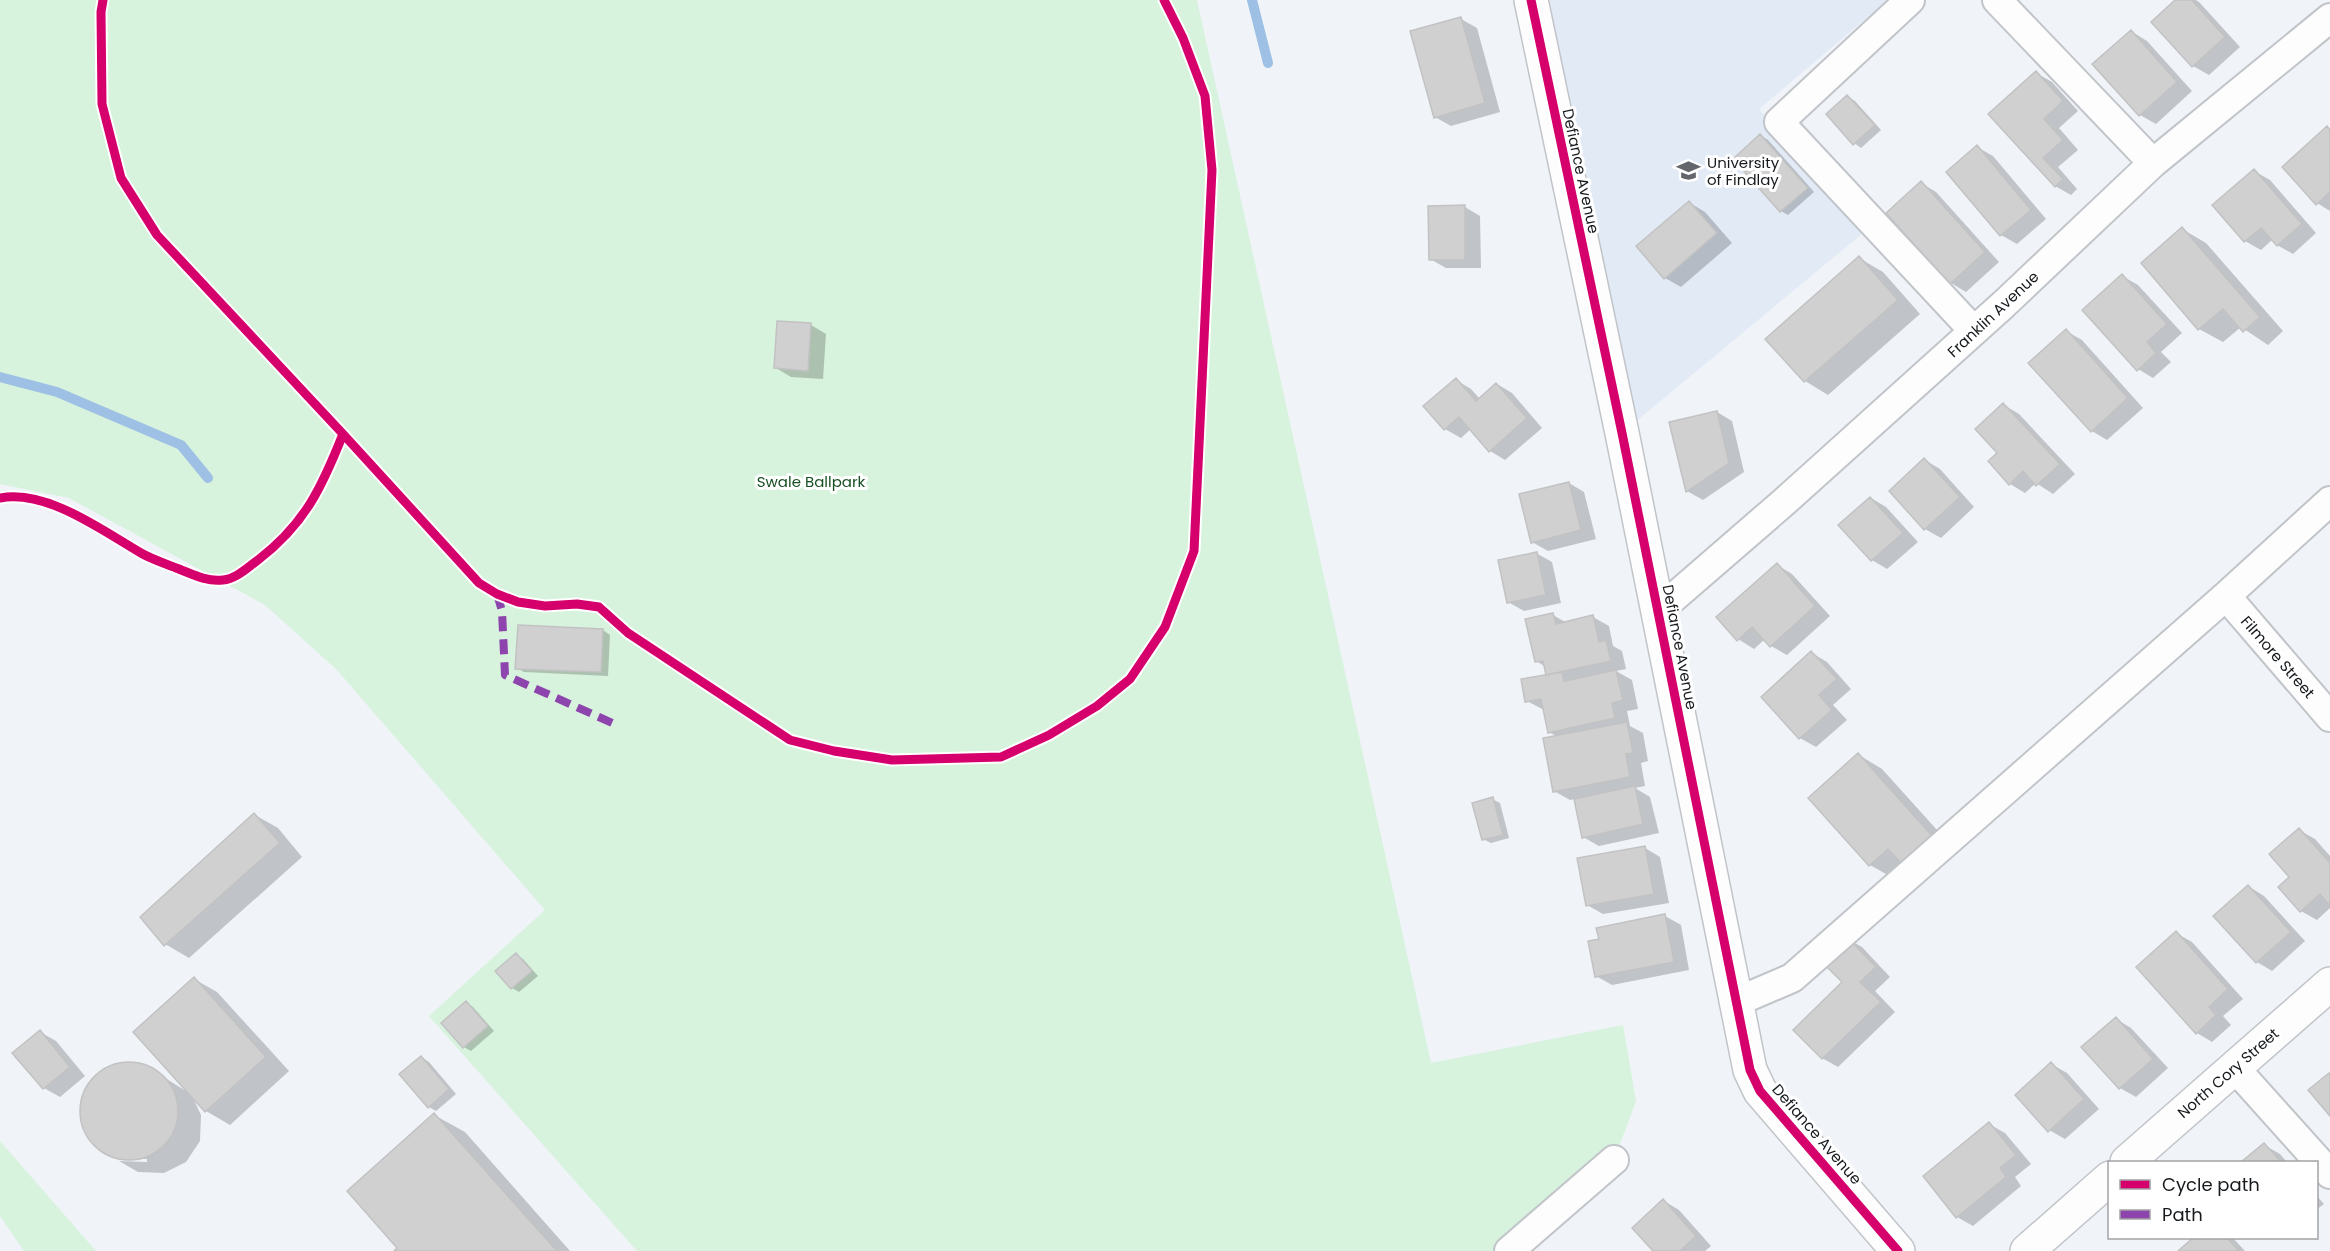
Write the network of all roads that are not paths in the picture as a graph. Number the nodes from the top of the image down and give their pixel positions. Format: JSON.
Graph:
{"nodes":[{"id":1,"x":1531,"y":0,"type":"edge"},
{"id":2,"x":1910,"y":0,"type":"edge"},
{"id":3,"x":1997,"y":0,"type":"edge"},
{"id":4,"x":2330,"y":18,"type":"edge"},
{"id":5,"x":2153,"y":163,"type":"junction"},
{"id":6,"x":1974,"y":331,"type":"junction"},
{"id":7,"x":2330,"y":501,"type":"edge"},
{"id":8,"x":2226,"y":596,"type":"junction"},
{"id":9,"x":1657,"y":612,"type":"junction"},
{"id":10,"x":2330,"y":717,"type":"edge"},
{"id":11,"x":2330,"y":984,"type":"edge"},
{"id":12,"x":1736,"y":1002,"type":"junction"},
{"id":13,"x":2234,"y":1067,"type":"junction"},
{"id":14,"x":1614,"y":1160,"type":"dead end"},
{"id":15,"x":2128,"y":1161,"type":"edge"},
{"id":16,"x":2330,"y":1174,"type":"edge"},
{"id":17,"x":2108,"y":1179,"type":"edge"},
{"id":18,"x":1509,"y":1251,"type":"edge"},
{"id":19,"x":1898,"y":1251,"type":"edge"},
{"id":20,"x":2027,"y":1251,"type":"edge"}],
"edges":[{"from":1,"to":9,"type":"street","name":"Defiance Avenue"},
{"from":2,"to":6,"type":"street"},
{"from":3,"to":5,"type":"street"},
{"from":4,"to":5,"type":"street","name":"Franklin Avenue"},
{"from":5,"to":6,"type":"street","name":"Franklin Avenue"},
{"from":6,"to":9,"type":"street","name":"Franklin Avenue"},
{"from":7,"to":8,"type":"street"},
{"from":8,"to":10,"type":"street","name":"Filmore Street"},
{"from":8,"to":12,"type":"street"},
{"from":9,"to":12,"type":"street","name":"Defiance Avenue"},
{"from":11,"to":13,"type":"street","name":"North Cory Street"},
{"from":12,"to":19,"type":"street","name":"Defiance Avenue"},
{"from":13,"to":15,"type":"street","name":"North Cory Street"},
{"from":13,"to":16,"type":"street"},
{"from":14,"to":18,"type":"street"},
{"from":17,"to":20,"type":"street"}]}
